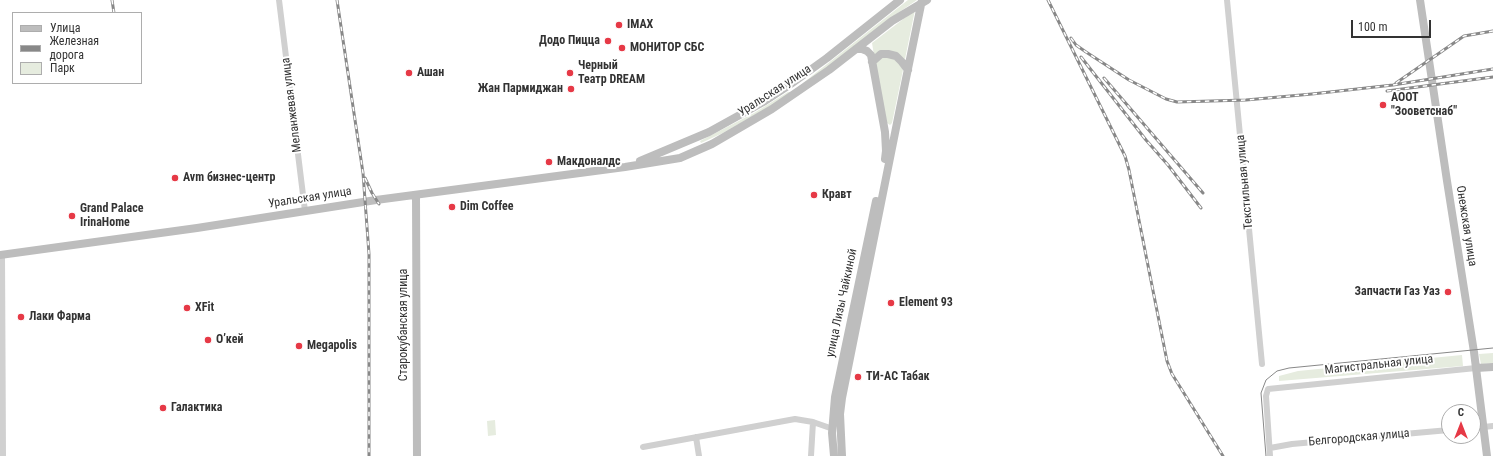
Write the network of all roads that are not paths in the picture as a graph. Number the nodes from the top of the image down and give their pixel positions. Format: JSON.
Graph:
{"nodes":[{"id":1,"x":279,"y":0,"type":"edge"},
{"id":2,"x":900,"y":0,"type":"edge"},
{"id":3,"x":1226,"y":0,"type":"edge"},
{"id":4,"x":1420,"y":0,"type":"edge"},
{"id":5,"x":924,"y":1,"type":"edge"},
{"id":6,"x":856,"y":49,"type":"junction"},
{"id":7,"x":872,"y":62,"type":"junction"},
{"id":8,"x":908,"y":70,"type":"junction"},
{"id":9,"x":810,"y":83,"type":"junction"},
{"id":10,"x":788,"y":86,"type":"junction"},
{"id":11,"x":686,"y":143,"type":"junction"},
{"id":12,"x":706,"y":147,"type":"junction"},
{"id":13,"x":888,"y":156,"type":"junction"},
{"id":14,"x":624,"y":167,"type":"junction"},
{"id":15,"x":416,"y":195,"type":"junction"},
{"id":16,"x":305,"y":211,"type":"junction"},
{"id":17,"x":1,"y":255,"type":"edge"},
{"id":18,"x":1262,"y":364,"type":"dead end"},
{"id":19,"x":1493,"y":366,"type":"edge"},
{"id":20,"x":1476,"y":368,"type":"junction"},
{"id":21,"x":813,"y":422,"type":"junction"},
{"id":22,"x":1493,"y":426,"type":"edge"},
{"id":23,"x":1483,"y":427,"type":"junction"},
{"id":24,"x":833,"y":429,"type":"junction"},
{"id":25,"x":1441,"y":431,"type":"edge"},
{"id":26,"x":696,"y":437,"type":"junction"},
{"id":27,"x":643,"y":447,"type":"dead end"},
{"id":28,"x":1270,"y":448,"type":"junction"},
{"id":29,"x":3,"y":456,"type":"edge"},
{"id":30,"x":417,"y":456,"type":"edge"},
{"id":31,"x":699,"y":456,"type":"edge"},
{"id":32,"x":811,"y":456,"type":"edge"},
{"id":33,"x":834,"y":456,"type":"edge"},
{"id":34,"x":842,"y":456,"type":"edge"},
{"id":35,"x":1270,"y":456,"type":"edge"},
{"id":36,"x":1486,"y":456,"type":"edge"}],
"edges":[{"from":1,"to":16,"type":"street","name":"Меланжевая улица"},
{"from":2,"to":10,"type":"main road","name":"Уральская улица"},
{"from":3,"to":18,"type":"street","name":"Текстильная улица"},
{"from":4,"to":20,"type":"main road","name":"Онежская улица"},
{"from":5,"to":6,"type":"main road","name":"Уральская улица"},
{"from":5,"to":8,"type":"main road"},
{"from":6,"to":7,"type":"main road"},
{"from":6,"to":9,"type":"main road","name":"Уральская улица"},
{"from":7,"to":8,"type":"main road"},
{"from":7,"to":13,"type":"main road"},
{"from":8,"to":13,"type":"main road"},
{"from":9,"to":10,"type":"main road"},
{"from":9,"to":12,"type":"main road","name":"Уральская улица"},
{"from":10,"to":11,"type":"main road","name":"Уральская улица"},
{"from":11,"to":12,"type":"main road"},
{"from":11,"to":14,"type":"main road","name":"Уральская улица"},
{"from":12,"to":14,"type":"main road","name":"Уральская улица"},
{"from":13,"to":24,"type":"main road","name":"улица Лизы Чайкиной"},
{"from":13,"to":34,"type":"main road","name":"улица Лизы Чайкиной"},
{"from":14,"to":15,"type":"main road","name":"Уральская улица"},
{"from":15,"to":16,"type":"main road","name":"Уральская улица"},
{"from":15,"to":30,"type":"main road","name":"Старокубанская улица"},
{"from":16,"to":17,"type":"main road","name":"Уральская улица"},
{"from":17,"to":29,"type":"street"},
{"from":19,"to":20,"type":"main road","name":"Магистральная улица"},
{"from":20,"to":23,"type":"main road","name":"Онежская улица"},
{"from":20,"to":28,"type":"street","name":"Магистральная улица"},
{"from":21,"to":24,"type":"street"},
{"from":21,"to":26,"type":"street"},
{"from":21,"to":32,"type":"street"},
{"from":22,"to":23,"type":"street"},
{"from":23,"to":36,"type":"main road","name":"Онежская улица"},
{"from":24,"to":33,"type":"main road","name":"улица Лизы Чайкиной"},
{"from":25,"to":28,"type":"street","name":"Белгородская улица"},
{"from":26,"to":27,"type":"street"},
{"from":26,"to":31,"type":"street"},
{"from":28,"to":35,"type":"street"}]}
